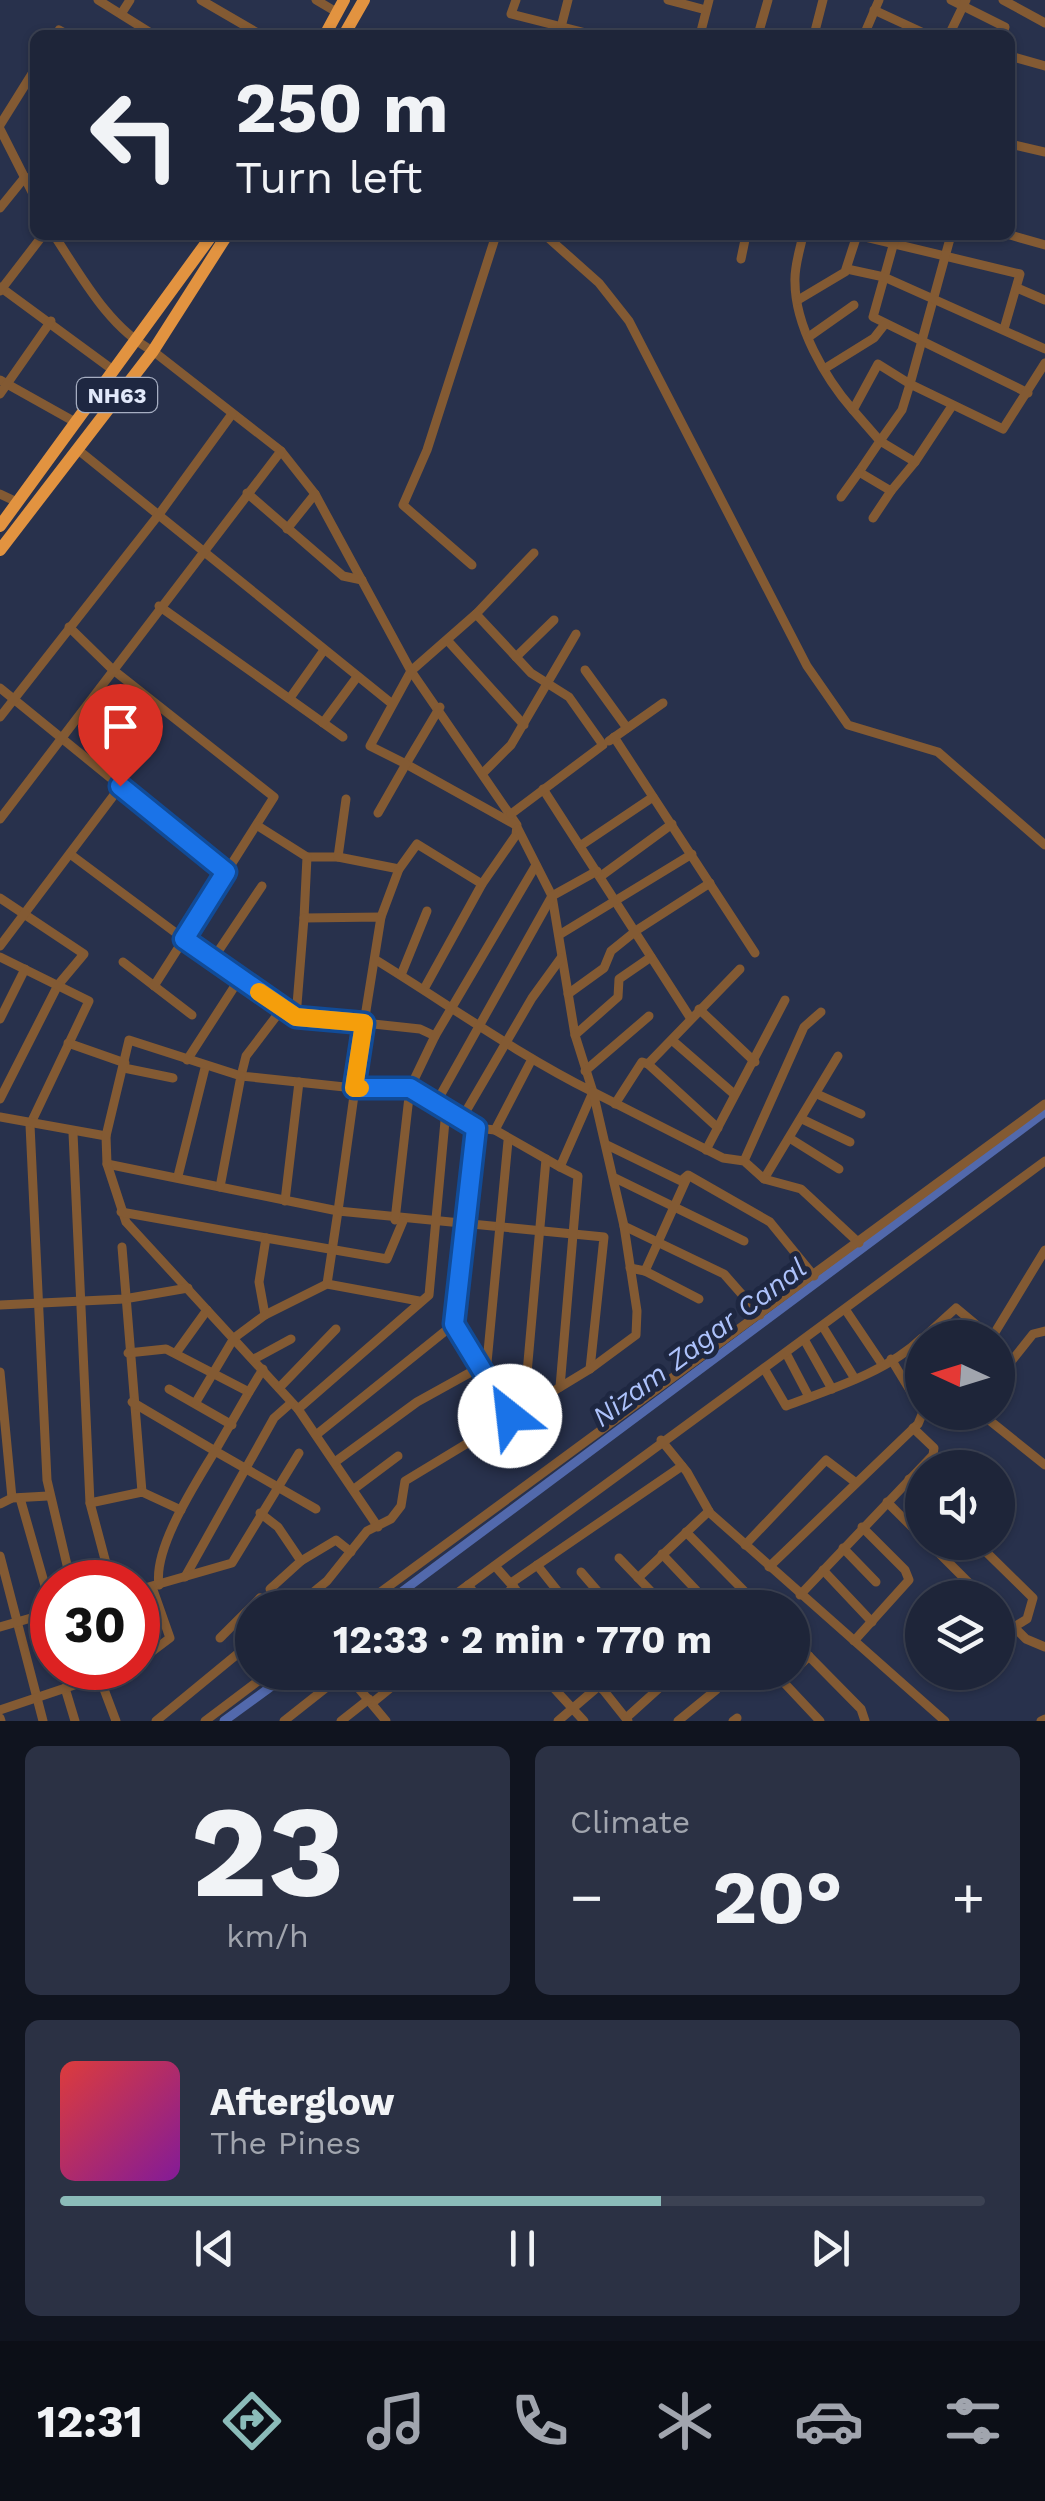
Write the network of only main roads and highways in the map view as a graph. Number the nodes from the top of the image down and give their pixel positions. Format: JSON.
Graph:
{"nodes":[{"id":1,"x":364,"y":0,"type":"edge"},
{"id":2,"x":341,"y":6,"type":"edge"},
{"id":3,"x":328,"y":30,"type":"edge"},
{"id":4,"x":347,"y":30,"type":"edge"},
{"id":5,"x":208,"y":240,"type":"edge"},
{"id":6,"x":224,"y":240,"type":"edge"},
{"id":7,"x":0,"y":526,"type":"edge"},
{"id":8,"x":0,"y":550,"type":"edge"}],
"edges":[{"from":1,"to":4,"type":"highway"},
{"from":2,"to":3,"type":"highway"},
{"from":5,"to":7,"type":"highway","number":"NH63"},
{"from":6,"to":8,"type":"highway","number":"NH63"}]}
